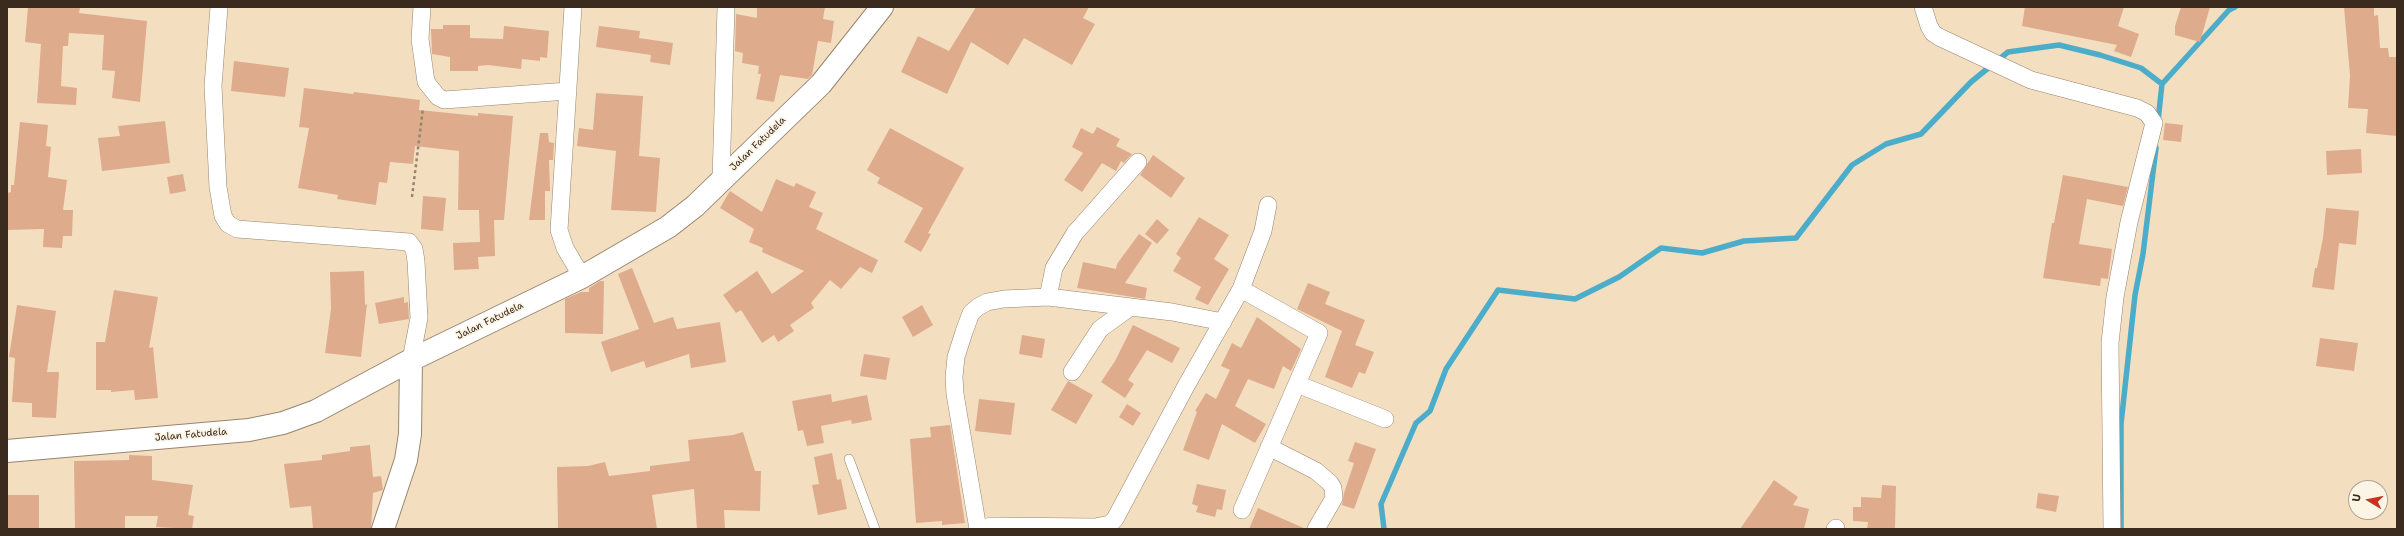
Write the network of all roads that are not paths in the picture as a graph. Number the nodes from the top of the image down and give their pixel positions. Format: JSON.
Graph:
{"nodes":[{"id":1,"x":219,"y":7,"type":"edge"},
{"id":2,"x":422,"y":7,"type":"edge"},
{"id":3,"x":574,"y":7,"type":"edge"},
{"id":4,"x":726,"y":7,"type":"edge"},
{"id":5,"x":882,"y":7,"type":"edge"},
{"id":6,"x":1923,"y":7,"type":"edge"},
{"id":7,"x":568,"y":91,"type":"junction"},
{"id":8,"x":1138,"y":162,"type":"dead end"},
{"id":9,"x":721,"y":180,"type":"junction"},
{"id":10,"x":1268,"y":205,"type":"dead end"},
{"id":11,"x":582,"y":277,"type":"junction"},
{"id":12,"x":1240,"y":289,"type":"junction"},
{"id":13,"x":1048,"y":297,"type":"junction"},
{"id":14,"x":1129,"y":308,"type":"junction"},
{"id":15,"x":1223,"y":322,"type":"junction"},
{"id":16,"x":411,"y":360,"type":"junction"},
{"id":17,"x":1072,"y":372,"type":"dead end"},
{"id":18,"x":1296,"y":384,"type":"junction"},
{"id":19,"x":1385,"y":419,"type":"dead end"},
{"id":20,"x":1269,"y":447,"type":"junction"},
{"id":21,"x":7,"y":451,"type":"edge"},
{"id":22,"x":849,"y":459,"type":"dead end"},
{"id":23,"x":1242,"y":510,"type":"dead end"},
{"id":24,"x":985,"y":528,"type":"edge"},
{"id":25,"x":383,"y":529,"type":"edge"},
{"id":26,"x":875,"y":529,"type":"edge"},
{"id":27,"x":1316,"y":529,"type":"edge"},
{"id":28,"x":2112,"y":529,"type":"edge"}],
"edges":[{"from":1,"to":16,"type":"street"},
{"from":2,"to":7,"type":"street"},
{"from":3,"to":7,"type":"street"},
{"from":4,"to":9,"type":"street"},
{"from":5,"to":9,"type":"street","name":"Jalan Fatudela"},
{"from":6,"to":28,"type":"street"},
{"from":7,"to":11,"type":"street"},
{"from":8,"to":13,"type":"street"},
{"from":9,"to":11,"type":"street","name":"Jalan Fatudela"},
{"from":10,"to":12,"type":"street"},
{"from":11,"to":16,"type":"street","name":"Jalan Fatudela"},
{"from":12,"to":15,"type":"street"},
{"from":12,"to":18,"type":"street"},
{"from":13,"to":14,"type":"street"},
{"from":13,"to":24,"type":"street"},
{"from":14,"to":15,"type":"street"},
{"from":14,"to":17,"type":"street"},
{"from":15,"to":24,"type":"street"},
{"from":16,"to":21,"type":"street","name":"Jalan Fatudela"},
{"from":16,"to":25,"type":"street"},
{"from":18,"to":19,"type":"street"},
{"from":18,"to":20,"type":"street"},
{"from":20,"to":23,"type":"street"},
{"from":20,"to":27,"type":"street"},
{"from":22,"to":26,"type":"lane"}]}
